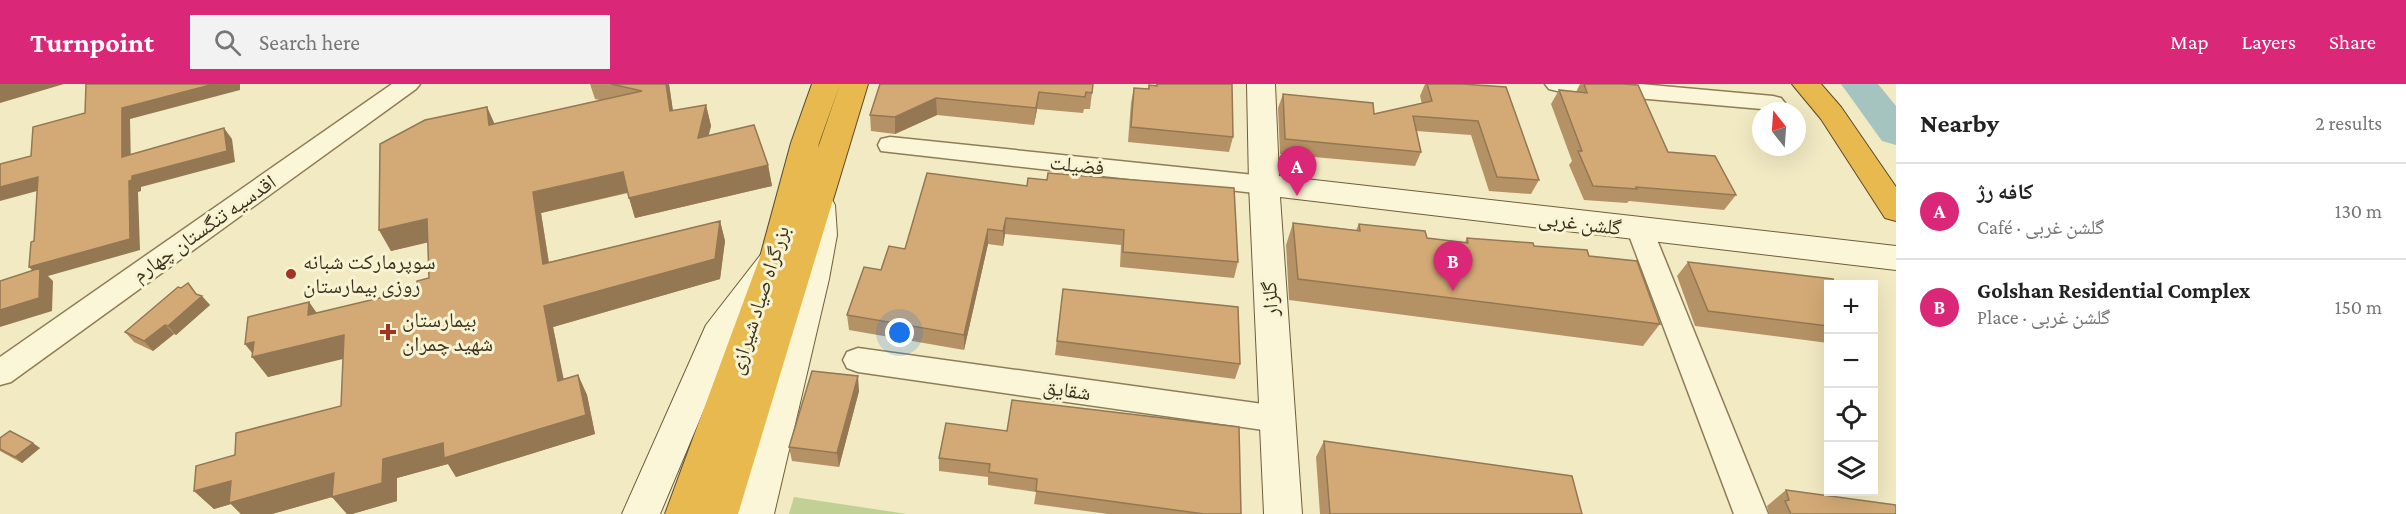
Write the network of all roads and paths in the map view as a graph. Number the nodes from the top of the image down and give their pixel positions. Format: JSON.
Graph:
{"nodes":[{"id":1,"x":408,"y":84,"type":"edge"},
{"id":2,"x":814,"y":84,"type":"edge"},
{"id":3,"x":826,"y":84,"type":"edge"},
{"id":4,"x":854,"y":84,"type":"edge"},
{"id":5,"x":1261,"y":84,"type":"edge"},
{"id":6,"x":1557,"y":84,"type":"edge"},
{"id":7,"x":1806,"y":84,"type":"edge"},
{"id":8,"x":1752,"y":102,"type":"edge"},
{"id":9,"x":805,"y":143,"type":"junction"},
{"id":10,"x":890,"y":145,"type":"dead end"},
{"id":11,"x":1264,"y":185,"type":"junction"},
{"id":12,"x":820,"y":190,"type":"junction"},
{"id":13,"x":1896,"y":210,"type":"edge"},
{"id":14,"x":1640,"y":230,"type":"junction"},
{"id":15,"x":776,"y":257,"type":"junction"},
{"id":16,"x":1896,"y":258,"type":"edge"},
{"id":17,"x":858,"y":360,"type":"dead end"},
{"id":18,"x":0,"y":373,"type":"edge"},
{"id":19,"x":1277,"y":419,"type":"junction"},
{"id":20,"x":641,"y":514,"type":"edge"},
{"id":21,"x":684,"y":514,"type":"edge"},
{"id":22,"x":718,"y":514,"type":"edge"},
{"id":23,"x":755,"y":514,"type":"edge"},
{"id":24,"x":1283,"y":514,"type":"edge"},
{"id":25,"x":1751,"y":514,"type":"edge"}],
"edges":[{"from":1,"to":18,"type":"street","name":"اقدسیه تنگستان چهارم"},
{"from":2,"to":9,"type":"highway"},
{"from":3,"to":9,"type":"highway","name":"بزرگراه صیاد شیرازی"},
{"from":4,"to":12,"type":"highway","name":"بزرگراه صیاد شیرازی"},
{"from":5,"to":11,"type":"main road","name":"گلزار"},
{"from":6,"to":8,"type":"street"},
{"from":7,"to":13,"type":"highway"},
{"from":9,"to":15,"type":"highway","name":"بزرگراه صیاد شیرازی"},
{"from":10,"to":11,"type":"street","name":"فضیلت"},
{"from":11,"to":14,"type":"main road","name":"گلشن غربی"},
{"from":11,"to":19,"type":"main road","name":"گلزار"},
{"from":12,"to":22,"type":"highway","name":"بزرگراه صیاد شیرازی"},
{"from":12,"to":23,"type":"main road"},
{"from":14,"to":16,"type":"main road","name":"گلشن غربی"},
{"from":14,"to":25,"type":"street"},
{"from":15,"to":20,"type":"main road"},
{"from":15,"to":21,"type":"highway","name":"بزرگراه صیاد شیرازی"},
{"from":17,"to":19,"type":"street","name":"شقایق"},
{"from":19,"to":24,"type":"main road","name":"گلزار"}]}
